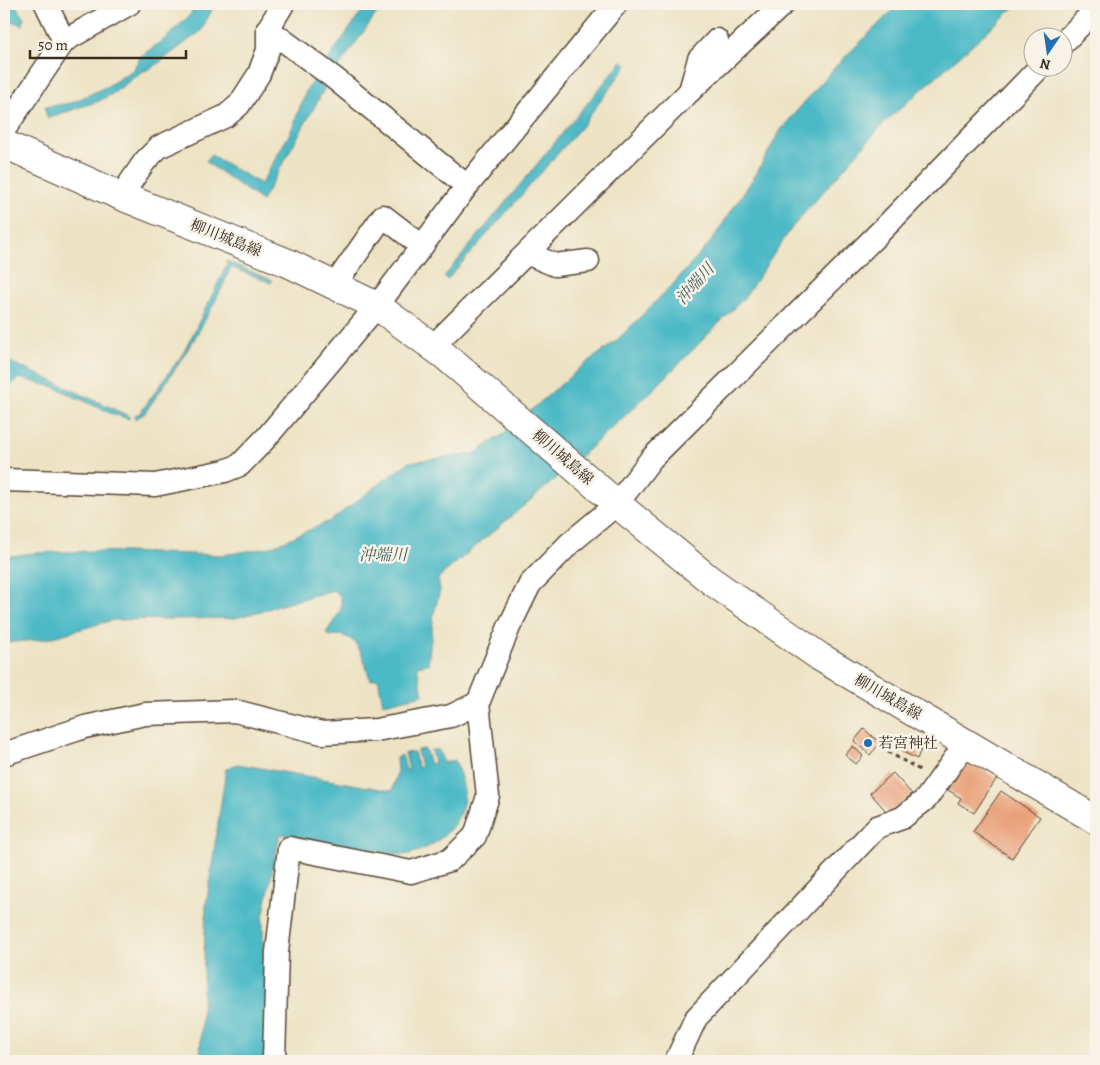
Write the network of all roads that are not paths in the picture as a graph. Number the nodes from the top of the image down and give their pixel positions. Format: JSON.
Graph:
{"nodes":[{"id":1,"x":46,"y":4,"type":"edge"},
{"id":2,"x":129,"y":4,"type":"edge"},
{"id":3,"x":283,"y":4,"type":"edge"},
{"id":4,"x":616,"y":4,"type":"edge"},
{"id":5,"x":779,"y":6,"type":"edge"},
{"id":6,"x":1096,"y":9,"type":"edge"},
{"id":7,"x":268,"y":29,"type":"junction"},
{"id":8,"x":1072,"y":34,"type":"edge"},
{"id":9,"x":717,"y":40,"type":"dead end"},
{"id":10,"x":64,"y":41,"type":"junction"},
{"id":11,"x":1030,"y":78,"type":"edge"},
{"id":12,"x":690,"y":91,"type":"junction"},
{"id":13,"x":634,"y":129,"type":"dead end"},
{"id":14,"x":4,"y":130,"type":"edge"},
{"id":15,"x":4,"y":144,"type":"edge"},
{"id":16,"x":612,"y":169,"type":"junction"},
{"id":17,"x":467,"y":186,"type":"junction"},
{"id":18,"x":121,"y":196,"type":"junction"},
{"id":19,"x":422,"y":246,"type":"junction"},
{"id":20,"x":529,"y":254,"type":"junction"},
{"id":21,"x":588,"y":261,"type":"dead end"},
{"id":22,"x":334,"y":286,"type":"junction"},
{"id":23,"x":377,"y":306,"type":"junction"},
{"id":24,"x":439,"y":350,"type":"junction"},
{"id":25,"x":4,"y":480,"type":"edge"},
{"id":26,"x":617,"y":504,"type":"junction"},
{"id":27,"x":478,"y":703,"type":"junction"},
{"id":28,"x":966,"y":743,"type":"junction"},
{"id":29,"x":4,"y":754,"type":"edge"},
{"id":30,"x":1096,"y":820,"type":"edge"},
{"id":31,"x":274,"y":1061,"type":"edge"},
{"id":32,"x":676,"y":1061,"type":"edge"}],
"edges":[{"from":1,"to":10,"type":"street"},
{"from":2,"to":10,"type":"street"},
{"from":3,"to":7,"type":"street"},
{"from":4,"to":17,"type":"street"},
{"from":5,"to":12,"type":"street"},
{"from":6,"to":8,"type":"street"},
{"from":7,"to":17,"type":"street"},
{"from":7,"to":18,"type":"street"},
{"from":9,"to":12,"type":"street"},
{"from":10,"to":14,"type":"street"},
{"from":11,"to":26,"type":"street"},
{"from":12,"to":16,"type":"street"},
{"from":13,"to":16,"type":"street"},
{"from":15,"to":18,"type":"main road","name":"柳川城島線"},
{"from":16,"to":20,"type":"street"},
{"from":17,"to":19,"type":"street"},
{"from":18,"to":22,"type":"main road","name":"柳川城島線"},
{"from":19,"to":22,"type":"street"},
{"from":19,"to":23,"type":"street"},
{"from":20,"to":21,"type":"street"},
{"from":20,"to":24,"type":"street"},
{"from":22,"to":23,"type":"main road","name":"柳川城島線"},
{"from":23,"to":24,"type":"main road","name":"柳川城島線"},
{"from":23,"to":25,"type":"street"},
{"from":24,"to":26,"type":"main road","name":"柳川城島線"},
{"from":26,"to":27,"type":"street"},
{"from":26,"to":28,"type":"main road","name":"柳川城島線"},
{"from":27,"to":29,"type":"street"},
{"from":27,"to":31,"type":"street"},
{"from":28,"to":30,"type":"main road","name":"柳川城島線"},
{"from":28,"to":32,"type":"street"}]}
